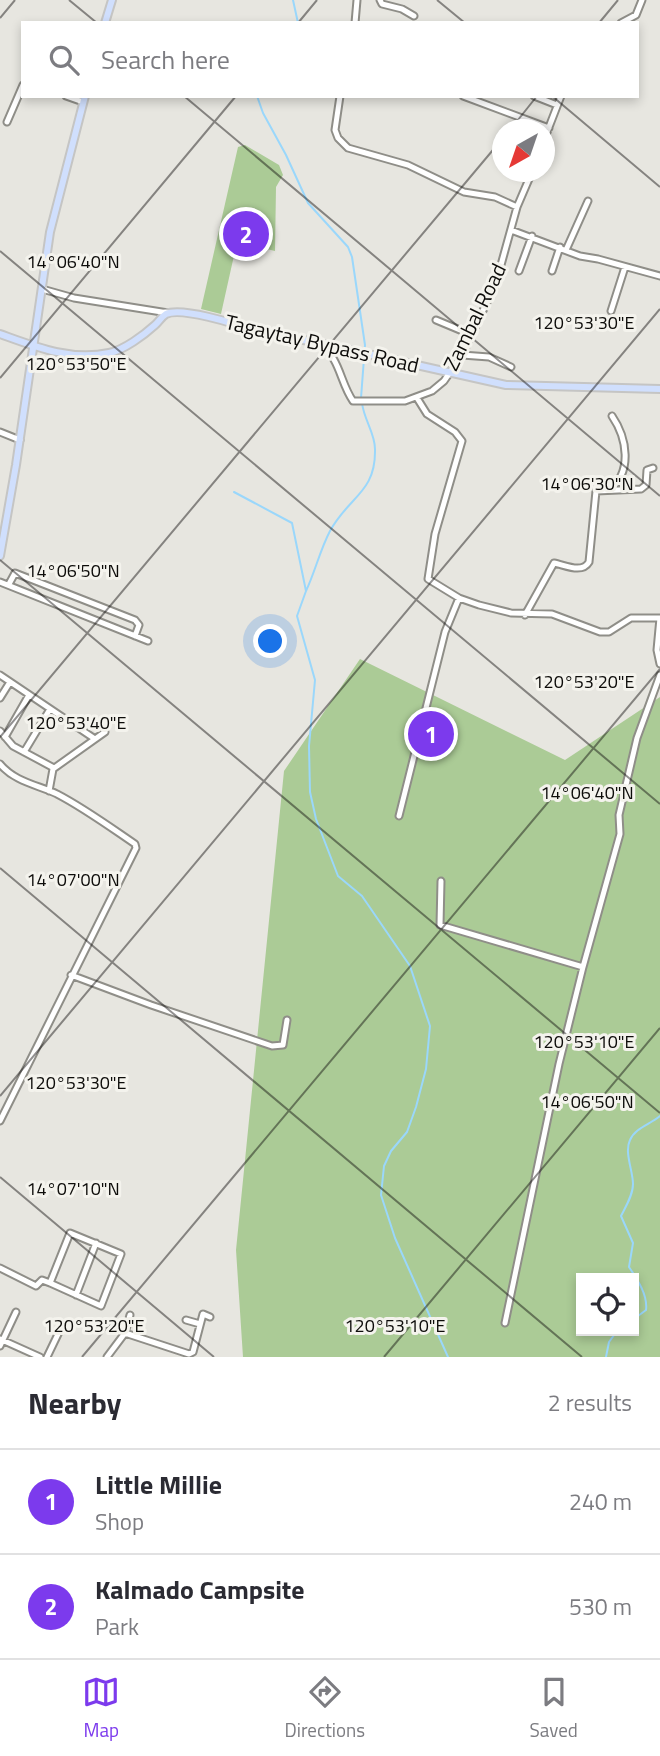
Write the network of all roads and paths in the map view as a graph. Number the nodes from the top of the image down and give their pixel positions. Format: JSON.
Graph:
{"nodes":[{"id":1,"x":111,"y":0,"type":"edge"},
{"id":2,"x":357,"y":0,"type":"edge"},
{"id":3,"x":380,"y":0,"type":"edge"},
{"id":4,"x":642,"y":0,"type":"edge"},
{"id":5,"x":414,"y":16,"type":"dead end"},
{"id":6,"x":106,"y":21,"type":"edge"},
{"id":7,"x":355,"y":21,"type":"edge"},
{"id":8,"x":625,"y":21,"type":"edge"},
{"id":9,"x":21,"y":90,"type":"edge"},
{"id":10,"x":340,"y":98,"type":"edge"},
{"id":11,"x":468,"y":98,"type":"edge"},
{"id":12,"x":539,"y":98,"type":"edge"},
{"id":13,"x":560,"y":98,"type":"edge"},
{"id":14,"x":84,"y":99,"type":"edge"},
{"id":15,"x":557,"y":105,"type":"junction"},
{"id":16,"x":525,"y":119,"type":"edge"},
{"id":17,"x":552,"y":119,"type":"edge"},
{"id":18,"x":7,"y":122,"type":"dead end"},
{"id":19,"x":528,"y":182,"type":"edge"},
{"id":20,"x":588,"y":201,"type":"dead end"},
{"id":21,"x":517,"y":207,"type":"junction"},
{"id":22,"x":511,"y":230,"type":"junction"},
{"id":23,"x":532,"y":236,"type":"junction"},
{"id":24,"x":563,"y":248,"type":"junction"},
{"id":25,"x":625,"y":267,"type":"junction"},
{"id":26,"x":519,"y":271,"type":"dead end"},
{"id":27,"x":552,"y":271,"type":"dead end"},
{"id":28,"x":660,"y":276,"type":"edge"},
{"id":29,"x":42,"y":289,"type":"junction"},
{"id":30,"x":611,"y":311,"type":"dead end"},
{"id":31,"x":168,"y":313,"type":"junction"},
{"id":32,"x":436,"y":320,"type":"dead end"},
{"id":33,"x":0,"y":334,"type":"edge"},
{"id":34,"x":472,"y":335,"type":"junction"},
{"id":35,"x":314,"y":342,"type":"junction"},
{"id":36,"x":32,"y":346,"type":"junction"},
{"id":37,"x":462,"y":355,"type":"junction"},
{"id":38,"x":511,"y":368,"type":"dead end"},
{"id":39,"x":451,"y":372,"type":"junction"},
{"id":40,"x":660,"y":389,"type":"edge"},
{"id":41,"x":417,"y":398,"type":"junction"},
{"id":42,"x":612,"y":416,"type":"dead end"},
{"id":43,"x":0,"y":432,"type":"edge"},
{"id":44,"x":20,"y":440,"type":"junction"},
{"id":45,"x":653,"y":468,"type":"dead end"},
{"id":46,"x":610,"y":490,"type":"junction"},
{"id":47,"x":0,"y":556,"type":"edge"},
{"id":48,"x":0,"y":582,"type":"edge"},
{"id":49,"x":9,"y":584,"type":"junction"},
{"id":50,"x":78,"y":598,"type":"junction"},
{"id":51,"x":459,"y":598,"type":"junction"},
{"id":52,"x":73,"y":610,"type":"junction"},
{"id":53,"x":525,"y":615,"type":"junction"},
{"id":54,"x":660,"y":618,"type":"edge"},
{"id":55,"x":135,"y":636,"type":"junction"},
{"id":56,"x":148,"y":641,"type":"dead end"},
{"id":57,"x":660,"y":664,"type":"edge"},
{"id":58,"x":0,"y":675,"type":"edge"},
{"id":59,"x":660,"y":675,"type":"edge"},
{"id":60,"x":10,"y":682,"type":"junction"},
{"id":61,"x":29,"y":695,"type":"junction"},
{"id":62,"x":0,"y":698,"type":"edge"},
{"id":63,"x":50,"y":709,"type":"junction"},
{"id":64,"x":0,"y":731,"type":"edge"},
{"id":65,"x":105,"y":733,"type":"dead end"},
{"id":66,"x":5,"y":737,"type":"junction"},
{"id":67,"x":94,"y":739,"type":"junction"},
{"id":68,"x":24,"y":752,"type":"junction"},
{"id":69,"x":0,"y":764,"type":"edge"},
{"id":70,"x":54,"y":768,"type":"junction"},
{"id":71,"x":49,"y":791,"type":"junction"},
{"id":72,"x":400,"y":816,"type":"dead end"},
{"id":73,"x":441,"y":881,"type":"dead end"},
{"id":74,"x":583,"y":967,"type":"junction"},
{"id":75,"x":71,"y":975,"type":"junction"},
{"id":76,"x":287,"y":1020,"type":"dead end"},
{"id":77,"x":0,"y":1121,"type":"edge"},
{"id":78,"x":96,"y":1243,"type":"junction"},
{"id":79,"x":0,"y":1268,"type":"edge"},
{"id":80,"x":50,"y":1283,"type":"junction"},
{"id":81,"x":76,"y":1295,"type":"junction"},
{"id":82,"x":16,"y":1311,"type":"dead end"},
{"id":83,"x":130,"y":1315,"type":"dead end"},
{"id":84,"x":210,"y":1317,"type":"dead end"},
{"id":85,"x":186,"y":1320,"type":"dead end"},
{"id":86,"x":505,"y":1323,"type":"dead end"},
{"id":87,"x":200,"y":1324,"type":"junction"},
{"id":88,"x":60,"y":1329,"type":"dead end"},
{"id":89,"x":125,"y":1333,"type":"junction"},
{"id":90,"x":1,"y":1342,"type":"edge"},
{"id":91,"x":40,"y":1357,"type":"edge"},
{"id":92,"x":47,"y":1357,"type":"edge"},
{"id":93,"x":107,"y":1357,"type":"edge"}],
"edges":[{"from":1,"to":6,"type":"main road"},
{"from":2,"to":7,"type":"street"},
{"from":3,"to":5,"type":"street"},
{"from":4,"to":8,"type":"street"},
{"from":9,"to":18,"type":"street"},
{"from":10,"to":21,"type":"street"},
{"from":11,"to":16,"type":"street"},
{"from":12,"to":15,"type":"street"},
{"from":13,"to":15,"type":"street"},
{"from":14,"to":29,"type":"main road"},
{"from":15,"to":17,"type":"street"},
{"from":19,"to":21,"type":"street","name":"Zambal Road"},
{"from":20,"to":24,"type":"street"},
{"from":21,"to":22,"type":"street","name":"Zambal Road"},
{"from":22,"to":23,"type":"street"},
{"from":22,"to":34,"type":"street","name":"Zambal Road"},
{"from":23,"to":24,"type":"street"},
{"from":23,"to":26,"type":"street"},
{"from":24,"to":25,"type":"street"},
{"from":24,"to":27,"type":"street"},
{"from":25,"to":28,"type":"street"},
{"from":25,"to":30,"type":"street"},
{"from":29,"to":31,"type":"street"},
{"from":29,"to":36,"type":"main road"},
{"from":31,"to":35,"type":"main road","name":"Tagaytay Bypass Road"},
{"from":31,"to":36,"type":"main road"},
{"from":32,"to":34,"type":"street"},
{"from":33,"to":36,"type":"main road"},
{"from":34,"to":37,"type":"street","name":"Zambal Road"},
{"from":35,"to":39,"type":"main road","name":"Tagaytay Bypass Road"},
{"from":35,"to":41,"type":"street","name":"Zambal Road"},
{"from":36,"to":44,"type":"main road"},
{"from":37,"to":38,"type":"street"},
{"from":37,"to":39,"type":"street","name":"Zambal Road"},
{"from":39,"to":40,"type":"main road","name":"Tagaytay Bypass Road"},
{"from":39,"to":41,"type":"street","name":"Zambal Road"},
{"from":41,"to":51,"type":"street"},
{"from":42,"to":46,"type":"street"},
{"from":43,"to":44,"type":"street"},
{"from":44,"to":47,"type":"main road"},
{"from":45,"to":46,"type":"street"},
{"from":46,"to":53,"type":"street"},
{"from":48,"to":49,"type":"street"},
{"from":49,"to":50,"type":"street"},
{"from":49,"to":52,"type":"street"},
{"from":50,"to":52,"type":"street"},
{"from":50,"to":55,"type":"street"},
{"from":51,"to":53,"type":"street"},
{"from":51,"to":72,"type":"street"},
{"from":52,"to":55,"type":"street"},
{"from":53,"to":54,"type":"street"},
{"from":54,"to":57,"type":"street"},
{"from":55,"to":56,"type":"street"},
{"from":58,"to":60,"type":"street"},
{"from":59,"to":74,"type":"street"},
{"from":60,"to":61,"type":"street"},
{"from":60,"to":62,"type":"street"},
{"from":61,"to":63,"type":"street"},
{"from":61,"to":66,"type":"street"},
{"from":63,"to":67,"type":"street"},
{"from":63,"to":68,"type":"street"},
{"from":64,"to":66,"type":"street"},
{"from":65,"to":67,"type":"street"},
{"from":66,"to":68,"type":"street"},
{"from":67,"to":70,"type":"street"},
{"from":68,"to":70,"type":"street"},
{"from":69,"to":71,"type":"street"},
{"from":70,"to":71,"type":"street"},
{"from":71,"to":75,"type":"street"},
{"from":73,"to":74,"type":"street"},
{"from":74,"to":86,"type":"street"},
{"from":75,"to":76,"type":"street"},
{"from":75,"to":77,"type":"street"},
{"from":78,"to":80,"type":"street"},
{"from":78,"to":81,"type":"street"},
{"from":78,"to":81,"type":"street"},
{"from":79,"to":80,"type":"street"},
{"from":80,"to":81,"type":"street"},
{"from":82,"to":90,"type":"street"},
{"from":83,"to":89,"type":"street"},
{"from":84,"to":87,"type":"street"},
{"from":85,"to":87,"type":"street"},
{"from":87,"to":89,"type":"street"},
{"from":88,"to":92,"type":"street"},
{"from":89,"to":93,"type":"street"},
{"from":90,"to":91,"type":"street"}]}
